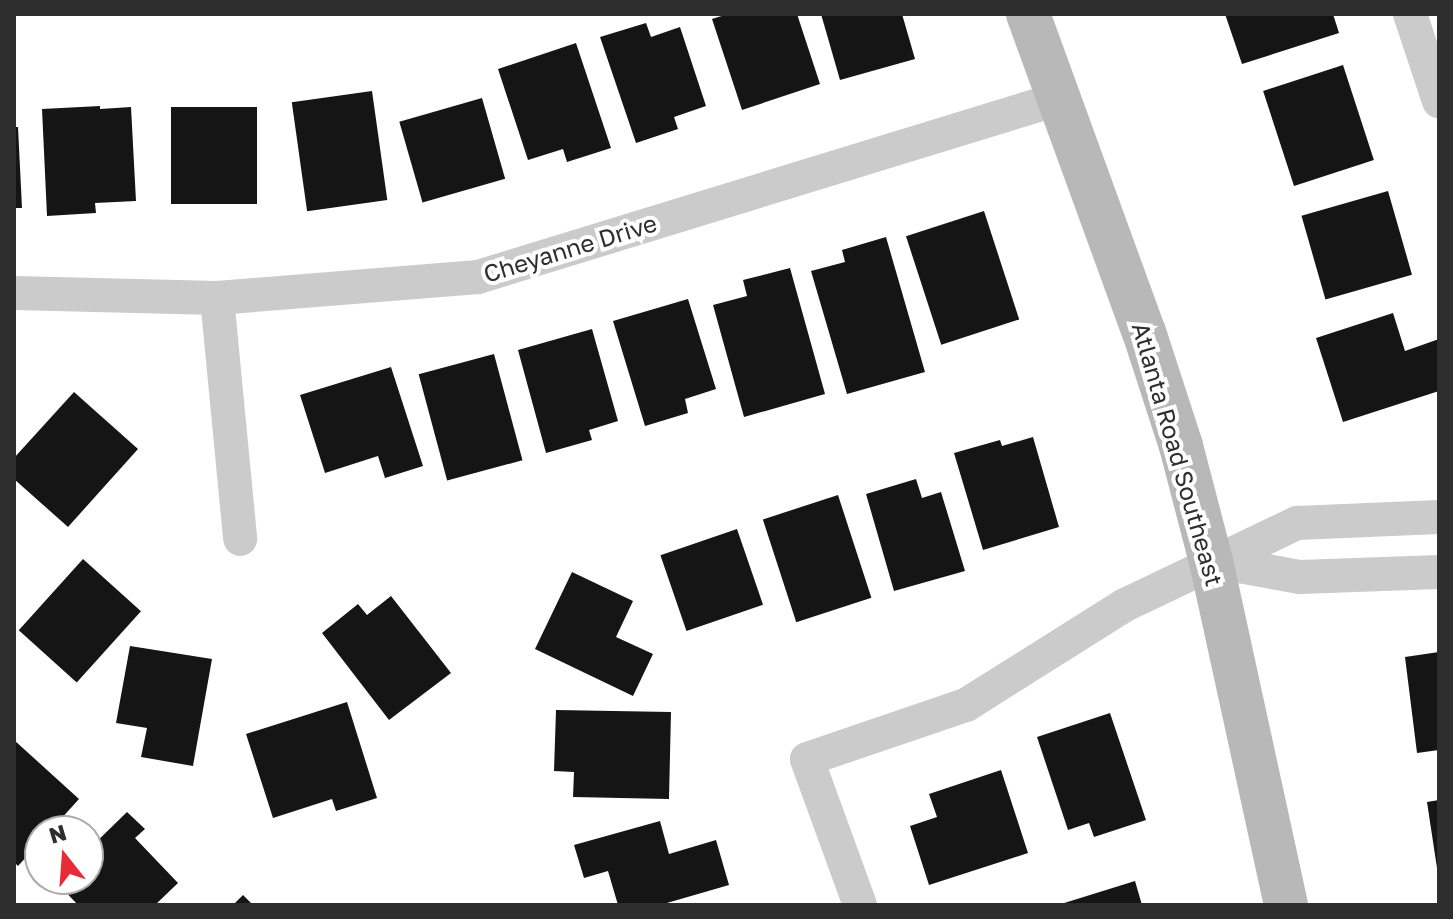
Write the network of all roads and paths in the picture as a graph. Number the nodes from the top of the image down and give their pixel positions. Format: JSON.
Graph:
{"nodes":[{"id":1,"x":1028,"y":14,"type":"edge"},
{"id":2,"x":1410,"y":14,"type":"edge"},
{"id":3,"x":1061,"y":98,"type":"junction"},
{"id":4,"x":1439,"y":101,"type":"edge"},
{"id":5,"x":14,"y":293,"type":"edge"},
{"id":6,"x":217,"y":298,"type":"junction"},
{"id":7,"x":1439,"y":517,"type":"edge"},
{"id":8,"x":240,"y":539,"type":"dead end"},
{"id":9,"x":1211,"y":561,"type":"junction"},
{"id":10,"x":1439,"y":572,"type":"edge"},
{"id":11,"x":860,"y":905,"type":"edge"},
{"id":12,"x":1286,"y":905,"type":"edge"}],
"edges":[{"from":1,"to":3,"type":"main road","name":"Atlanta Road Southeast"},
{"from":2,"to":4,"type":"street"},
{"from":3,"to":6,"type":"street","name":"Cheyanne Drive"},
{"from":3,"to":9,"type":"main road","name":"Atlanta Road Southeast"},
{"from":5,"to":6,"type":"street","name":"Cheyanne Drive"},
{"from":6,"to":8,"type":"street"},
{"from":7,"to":9,"type":"street"},
{"from":9,"to":10,"type":"street"},
{"from":9,"to":11,"type":"street"},
{"from":9,"to":12,"type":"main road","name":"Atlanta Road Southeast"}]}
